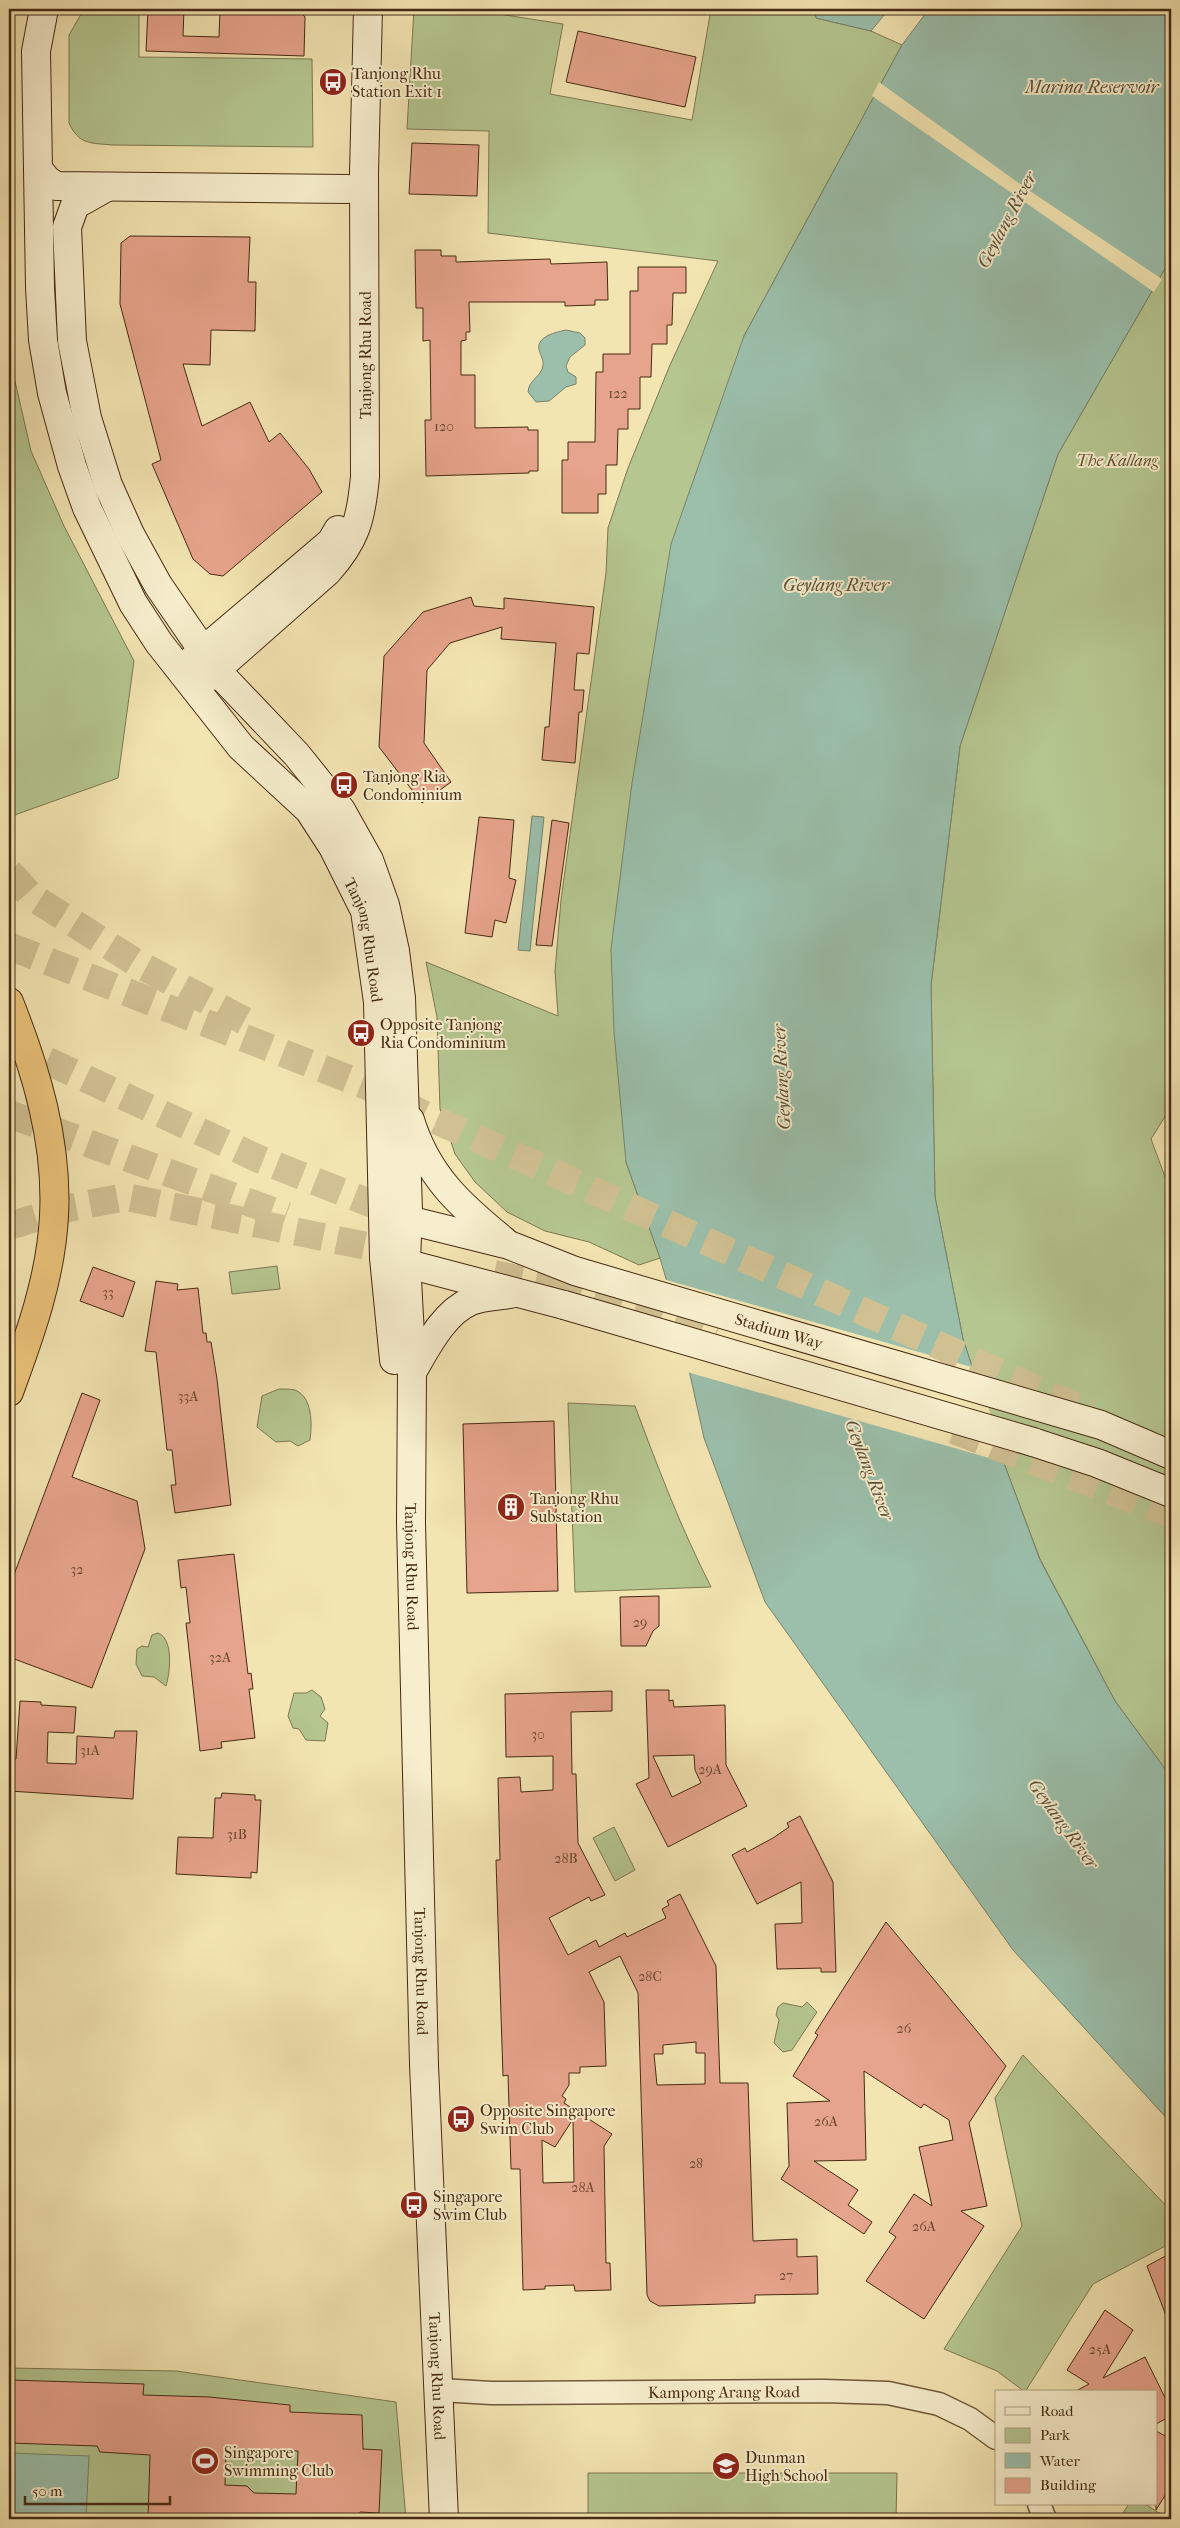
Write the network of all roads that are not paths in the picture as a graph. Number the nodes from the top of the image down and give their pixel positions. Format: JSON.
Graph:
{"nodes":[{"id":1,"x":44,"y":9,"type":"edge"},
{"id":2,"x":349,"y":9,"type":"edge"},
{"id":3,"x":368,"y":9,"type":"edge"},
{"id":4,"x":38,"y":170,"type":"junction"},
{"id":5,"x":356,"y":181,"type":"junction"},
{"id":6,"x":107,"y":187,"type":"junction"},
{"id":7,"x":337,"y":549,"type":"junction"},
{"id":8,"x":239,"y":651,"type":"junction"},
{"id":9,"x":210,"y":661,"type":"junction"},
{"id":10,"x":188,"y":679,"type":"junction"},
{"id":11,"x":240,"y":695,"type":"junction"},
{"id":12,"x":9,"y":1002,"type":"edge"},
{"id":13,"x":404,"y":1102,"type":"junction"},
{"id":14,"x":396,"y":1217,"type":"junction"},
{"id":15,"x":509,"y":1245,"type":"junction"},
{"id":16,"x":395,"y":1260,"type":"junction"},
{"id":17,"x":518,"y":1292,"type":"junction"},
{"id":18,"x":412,"y":1372,"type":"junction"},
{"id":19,"x":9,"y":1392,"type":"edge"},
{"id":20,"x":411,"y":1424,"type":"junction"},
{"id":21,"x":1171,"y":1455,"type":"edge"},
{"id":22,"x":1171,"y":1493,"type":"edge"},
{"id":23,"x":440,"y":2390,"type":"junction"},
{"id":24,"x":995,"y":2437,"type":"edge"},
{"id":25,"x":1040,"y":2506,"type":"edge"},
{"id":26,"x":444,"y":2519,"type":"edge"},
{"id":27,"x":1045,"y":2519,"type":"edge"}],
"edges":[{"from":1,"to":4,"type":"street","name":"Tanjong Rhu Road"},
{"from":2,"to":5,"type":"street","name":"Tanjong Rhu Road"},
{"from":3,"to":5,"type":"street","name":"Tanjong Rhu Road"},
{"from":4,"to":6,"type":"street"},
{"from":4,"to":10,"type":"street","name":"Tanjong Rhu Road"},
{"from":5,"to":6,"type":"street"},
{"from":5,"to":7,"type":"street","name":"Tanjong Rhu Road"},
{"from":6,"to":9,"type":"street","name":"Tanjong Rhu Road"},
{"from":7,"to":8,"type":"street","name":"Tanjong Rhu Road"},
{"from":7,"to":9,"type":"street","name":"Tanjong Rhu Road"},
{"from":8,"to":9,"type":"street","name":"Tanjong Rhu Road"},
{"from":8,"to":11,"type":"street","name":"Tanjong Rhu Road"},
{"from":9,"to":10,"type":"street","name":"Tanjong Rhu Road"},
{"from":9,"to":11,"type":"street","name":"Tanjong Rhu Road"},
{"from":10,"to":14,"type":"street","name":"Tanjong Rhu Road"},
{"from":11,"to":13,"type":"street","name":"Tanjong Rhu Road"},
{"from":12,"to":19,"type":"highway"},
{"from":13,"to":14,"type":"street","name":"Tanjong Rhu Road"},
{"from":13,"to":15,"type":"street"},
{"from":14,"to":15,"type":"street","name":"Stadium Way"},
{"from":14,"to":16,"type":"street","name":"Tanjong Rhu Road"},
{"from":15,"to":21,"type":"street","name":"Stadium Way"},
{"from":16,"to":17,"type":"street"},
{"from":16,"to":18,"type":"street","name":"Tanjong Rhu Road"},
{"from":16,"to":20,"type":"street","name":"Tanjong Rhu Road"},
{"from":17,"to":18,"type":"street"},
{"from":17,"to":22,"type":"street","bridge":true},
{"from":18,"to":20,"type":"street","name":"Tanjong Rhu Road"},
{"from":20,"to":23,"type":"street","name":"Tanjong Rhu Road"},
{"from":23,"to":24,"type":"street","name":"Kampong Arang Road"},
{"from":23,"to":26,"type":"street","name":"Tanjong Rhu Road"},
{"from":25,"to":27,"type":"street"}]}
